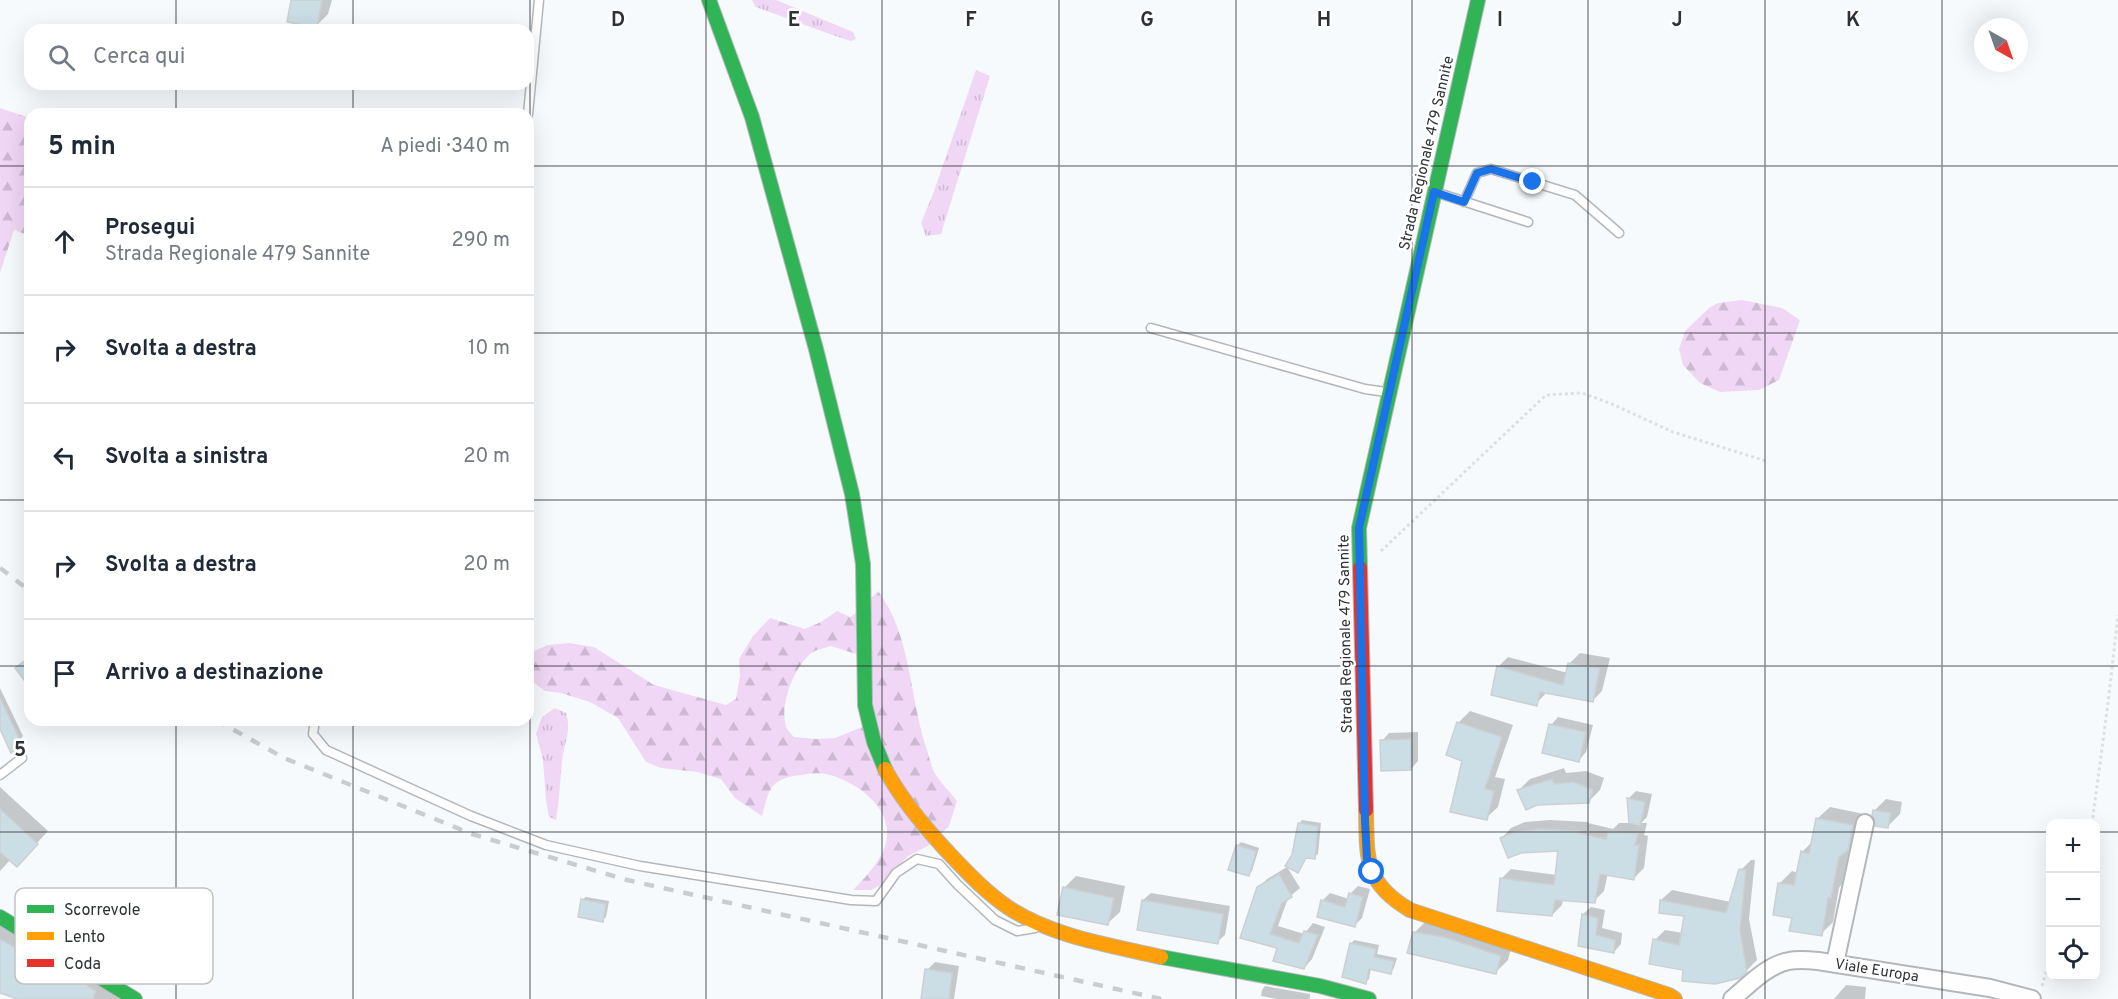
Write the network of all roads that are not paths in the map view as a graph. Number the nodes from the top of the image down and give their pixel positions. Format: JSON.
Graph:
{"nodes":[{"id":1,"x":539,"y":0,"type":"edge"},
{"id":2,"x":709,"y":0,"type":"edge"},
{"id":3,"x":1478,"y":0,"type":"edge"},
{"id":4,"x":534,"y":52,"type":"edge"},
{"id":5,"x":530,"y":90,"type":"edge"},
{"id":6,"x":529,"y":108,"type":"edge"},
{"id":7,"x":1434,"y":192,"type":"junction"},
{"id":8,"x":1464,"y":202,"type":"junction"},
{"id":9,"x":1528,"y":222,"type":"dead end"},
{"id":10,"x":1619,"y":233,"type":"dead end"},
{"id":11,"x":1150,"y":328,"type":"dead end"},
{"id":12,"x":1389,"y":393,"type":"junction"},
{"id":13,"x":314,"y":726,"type":"edge"},
{"id":14,"x":22,"y":758,"type":"dead end"},
{"id":15,"x":0,"y":776,"type":"edge"},
{"id":16,"x":1865,"y":823,"type":"dead end"},
{"id":17,"x":0,"y":917,"type":"edge"},
{"id":18,"x":15,"y":926,"type":"edge"},
{"id":19,"x":1044,"y":926,"type":"junction"},
{"id":20,"x":1835,"y":963,"type":"junction"},
{"id":21,"x":110,"y":984,"type":"edge"},
{"id":22,"x":2037,"y":994,"type":"edge"},
{"id":23,"x":135,"y":999,"type":"edge"},
{"id":24,"x":1369,"y":999,"type":"edge"},
{"id":25,"x":1675,"y":999,"type":"edge"},
{"id":26,"x":1732,"y":999,"type":"edge"}],
"edges":[{"from":1,"to":4,"type":"lane"},
{"from":2,"to":19,"type":"main road"},
{"from":3,"to":7,"type":"main road","name":"Strada Regionale 479 Sannite"},
{"from":5,"to":6,"type":"lane"},
{"from":7,"to":8,"type":"lane"},
{"from":7,"to":12,"type":"main road","name":"Strada Regionale 479 Sannite"},
{"from":8,"to":9,"type":"lane"},
{"from":8,"to":10,"type":"lane"},
{"from":11,"to":12,"type":"lane"},
{"from":12,"to":25,"type":"main road","name":"Strada Regionale 479 Sannite"},
{"from":13,"to":19,"type":"lane"},
{"from":14,"to":15,"type":"lane"},
{"from":16,"to":20,"type":"street"},
{"from":17,"to":18,"type":"main road"},
{"from":19,"to":24,"type":"main road"},
{"from":20,"to":22,"type":"street","name":"Viale Europa"},
{"from":20,"to":26,"type":"street","name":"Viale Europa"},
{"from":21,"to":23,"type":"main road"}]}
